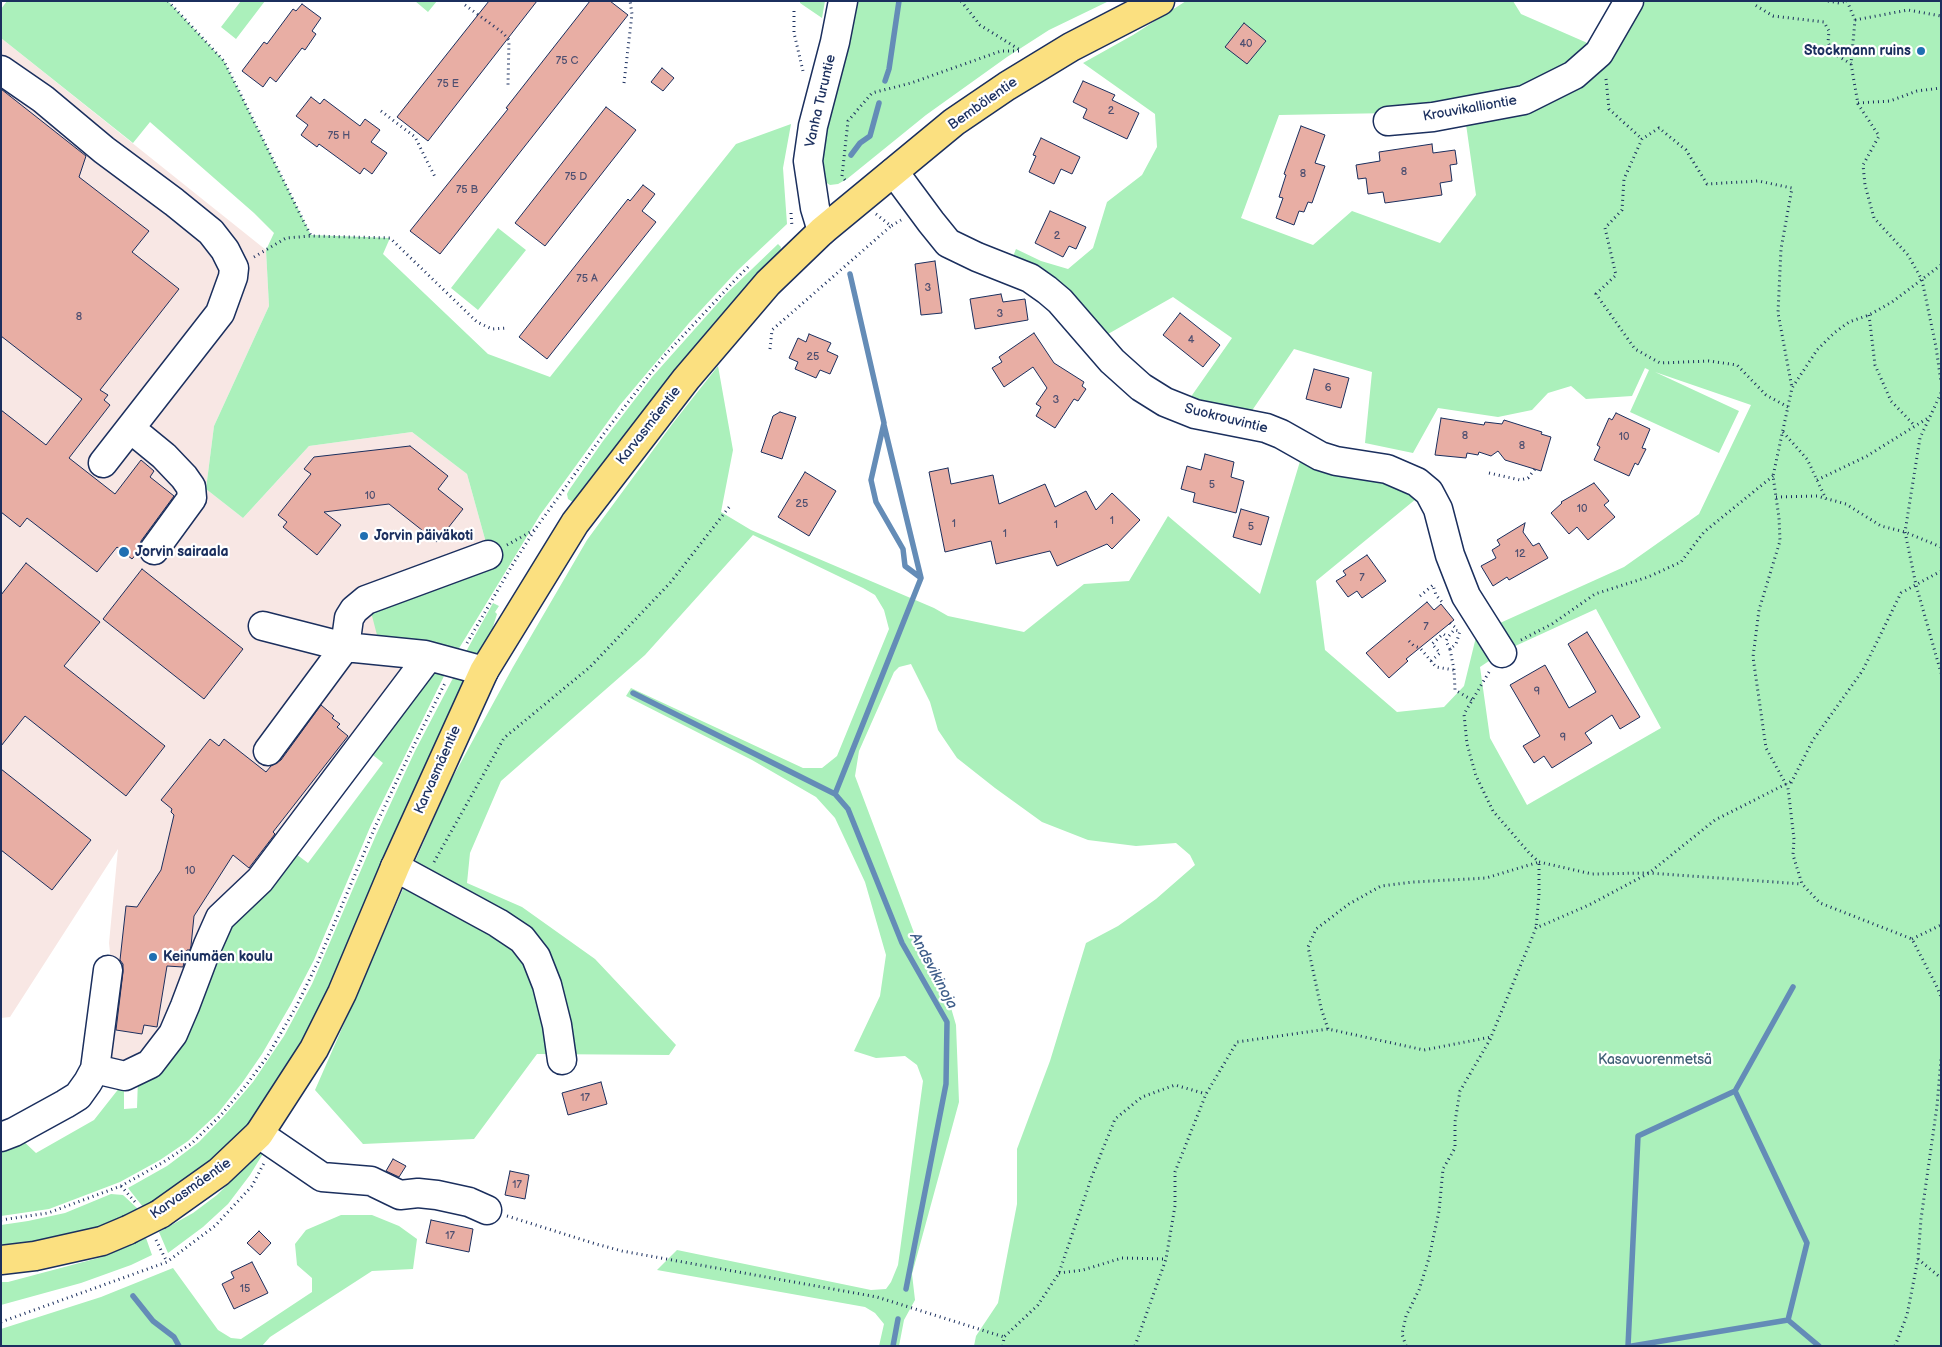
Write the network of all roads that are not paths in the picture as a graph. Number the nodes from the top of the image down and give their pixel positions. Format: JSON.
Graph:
{"nodes":[{"id":1,"x":843,"y":1,"type":"edge"},
{"id":2,"x":1160,"y":1,"type":"edge"},
{"id":3,"x":1629,"y":1,"type":"edge"},
{"id":4,"x":1,"y":70,"type":"edge"},
{"id":5,"x":1388,"y":121,"type":"dead end"},
{"id":6,"x":894,"y":172,"type":"junction"},
{"id":7,"x":822,"y":231,"type":"junction"},
{"id":8,"x":131,"y":429,"type":"junction"},
{"id":9,"x":103,"y":463,"type":"dead end"},
{"id":10,"x":154,"y":550,"type":"dead end"},
{"id":11,"x":488,"y":554,"type":"road end"},
{"id":12,"x":263,"y":626,"type":"dead end"},
{"id":13,"x":345,"y":647,"type":"junction"},
{"id":14,"x":1502,"y":653,"type":"road end"},
{"id":15,"x":429,"y":656,"type":"junction"},
{"id":16,"x":484,"y":671,"type":"junction"},
{"id":17,"x":268,"y":751,"type":"dead end"},
{"id":18,"x":395,"y":867,"type":"junction"},
{"id":19,"x":108,"y":970,"type":"dead end"},
{"id":20,"x":562,"y":1060,"type":"dead end"},
{"id":21,"x":94,"y":1069,"type":"junction"},
{"id":22,"x":1,"y":1137,"type":"edge"},
{"id":23,"x":266,"y":1140,"type":"junction"},
{"id":24,"x":487,"y":1210,"type":"road end"},
{"id":25,"x":1,"y":1253,"type":"edge"},
{"id":26,"x":35,"y":1256,"type":"junction"},
{"id":27,"x":1,"y":1260,"type":"edge"}],
"edges":[{"from":1,"to":7,"type":"street","name":"Vanha Turuntie"},
{"from":2,"to":6,"type":"main road","name":"Bembölentie"},
{"from":3,"to":5,"type":"street","name":"Krouvikalliontie"},
{"from":4,"to":8,"type":"street"},
{"from":6,"to":7,"type":"main road","name":"Bembölentie"},
{"from":6,"to":14,"type":"street","name":"Suokrouvintie"},
{"from":7,"to":16,"type":"main road","name":"Karvasmäentie"},
{"from":8,"to":9,"type":"street"},
{"from":8,"to":10,"type":"street"},
{"from":11,"to":13,"type":"street"},
{"from":12,"to":13,"type":"street"},
{"from":13,"to":15,"type":"street"},
{"from":13,"to":17,"type":"street"},
{"from":15,"to":16,"type":"street"},
{"from":15,"to":21,"type":"street"},
{"from":16,"to":18,"type":"main road","name":"Karvasmäentie"},
{"from":18,"to":20,"type":"street"},
{"from":18,"to":23,"type":"main road","name":"Karvasmäentie"},
{"from":19,"to":21,"type":"street"},
{"from":21,"to":22,"type":"street"},
{"from":23,"to":24,"type":"street"},
{"from":23,"to":26,"type":"main road","name":"Karvasmäentie"},
{"from":25,"to":26,"type":"main road","name":"Karvasmäentie"},
{"from":26,"to":27,"type":"main road","name":"Karvasmäentie"}]}
